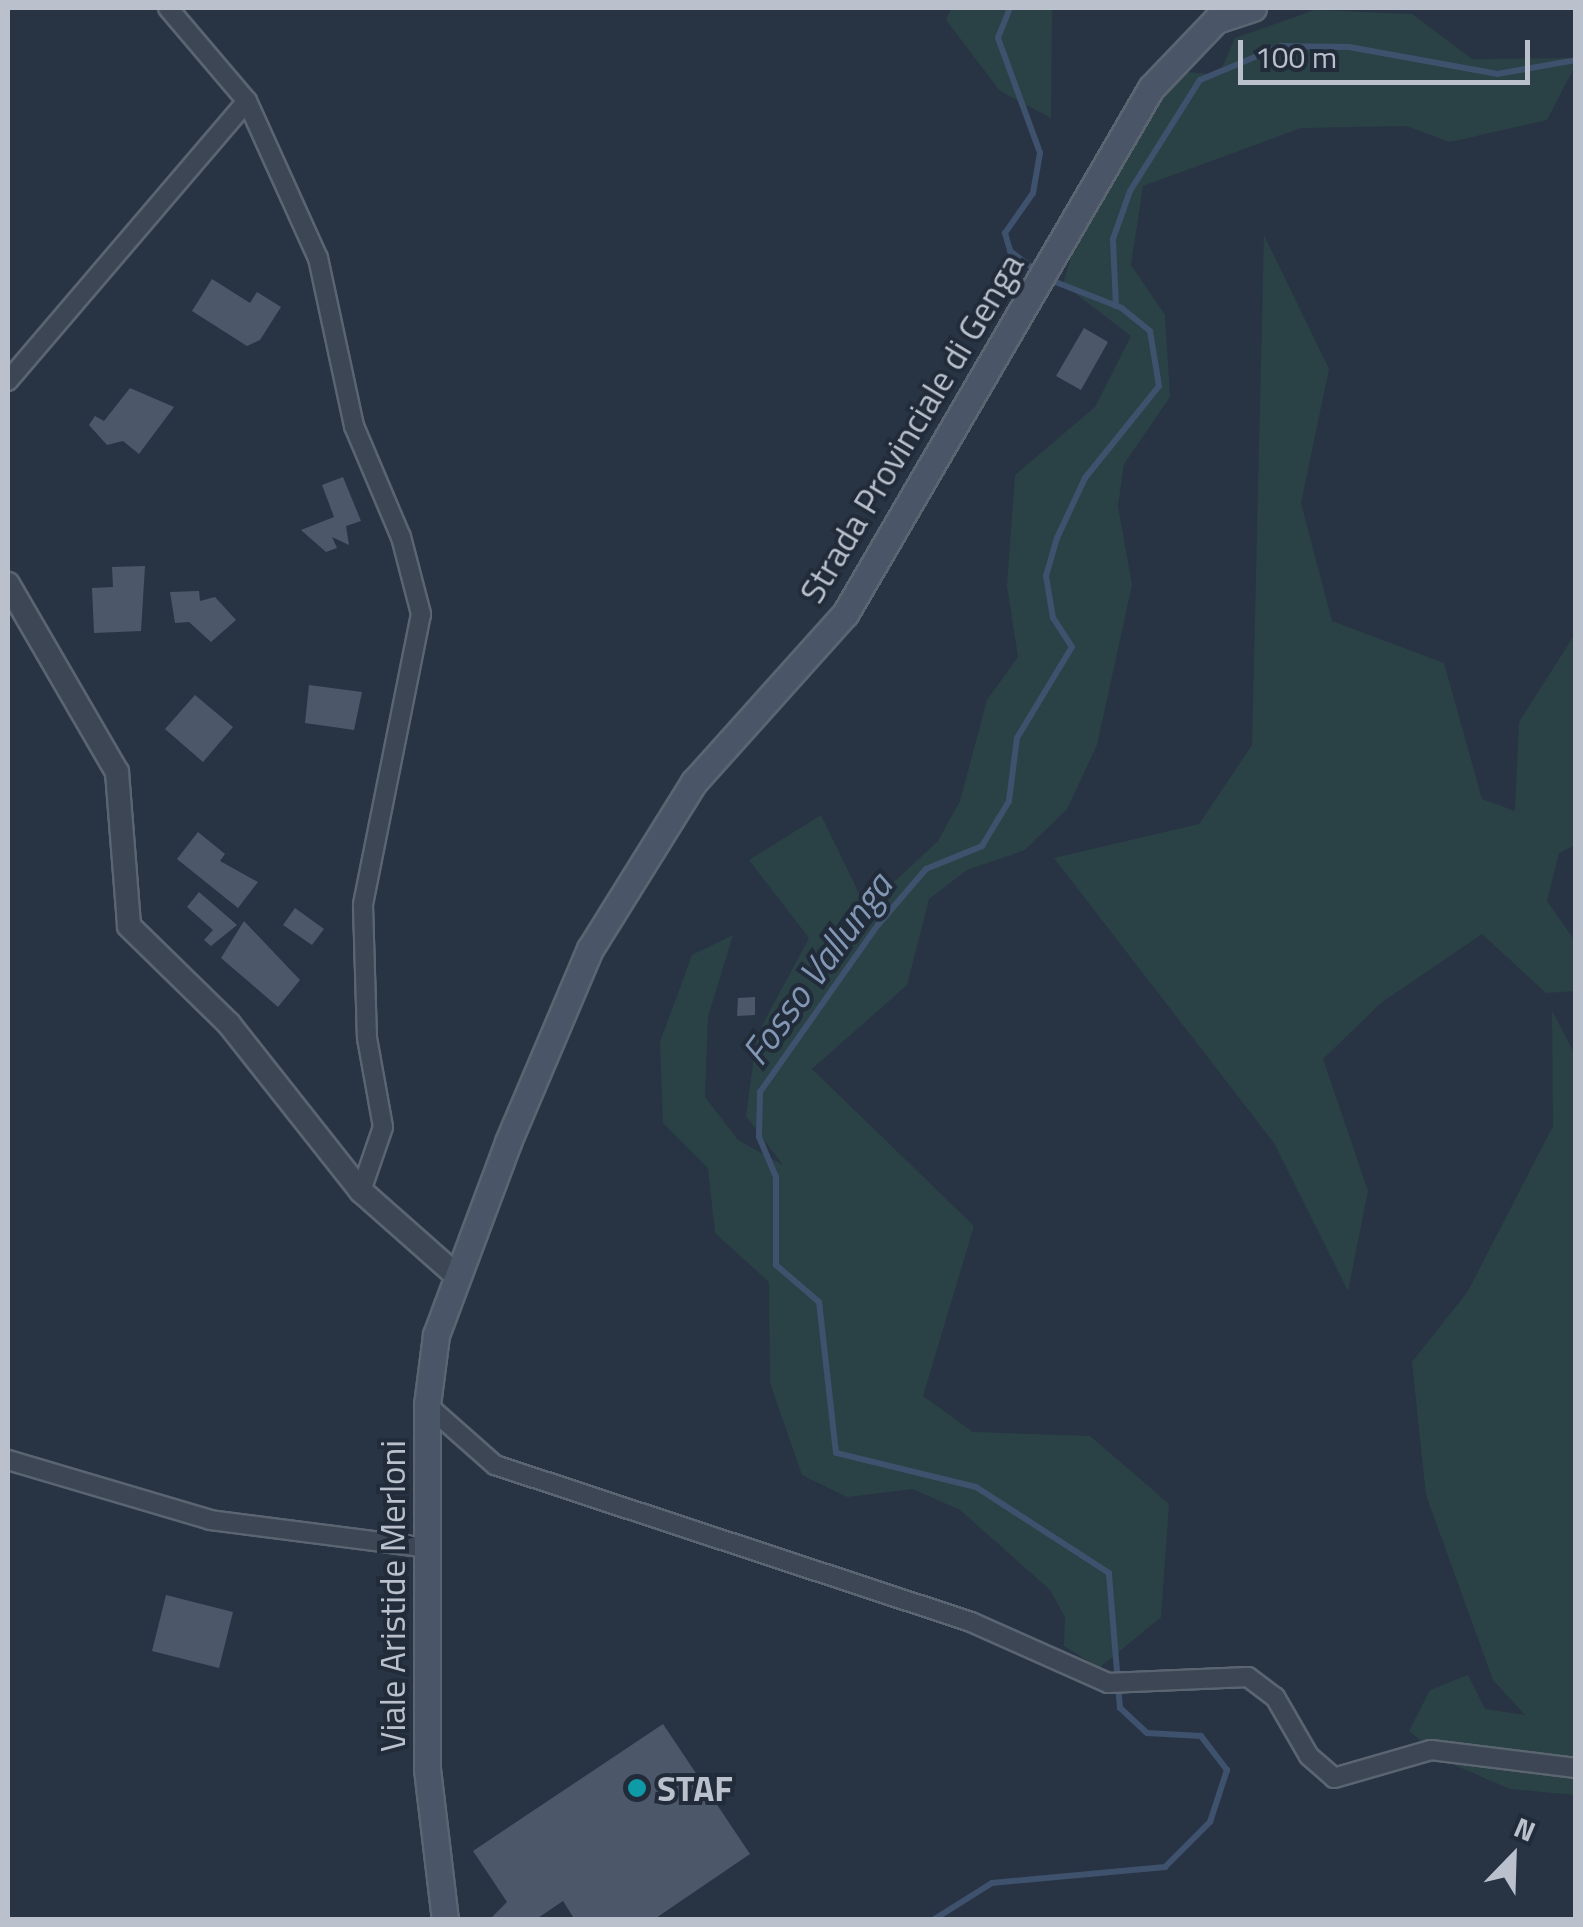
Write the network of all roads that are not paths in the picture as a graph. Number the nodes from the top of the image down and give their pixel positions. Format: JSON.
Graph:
{"nodes":[{"id":1,"x":168,"y":8,"type":"edge"},
{"id":2,"x":1253,"y":8,"type":"edge"},
{"id":3,"x":248,"y":101,"type":"junction"},
{"id":4,"x":8,"y":380,"type":"edge"},
{"id":5,"x":8,"y":584,"type":"edge"},
{"id":6,"x":361,"y":1191,"type":"junction"},
{"id":7,"x":456,"y":1276,"type":"junction"},
{"id":8,"x":428,"y":1405,"type":"junction"},
{"id":9,"x":8,"y":1460,"type":"edge"},
{"id":10,"x":420,"y":1546,"type":"junction"},
{"id":11,"x":1576,"y":1768,"type":"edge"},
{"id":12,"x":445,"y":1920,"type":"edge"}],
"edges":[{"from":1,"to":3,"type":"street"},
{"from":2,"to":7,"type":"main road","name":"Strada Provinciale di Genga"},
{"from":3,"to":4,"type":"street"},
{"from":3,"to":6,"type":"street"},
{"from":5,"to":6,"type":"street"},
{"from":6,"to":7,"type":"street"},
{"from":7,"to":8,"type":"main road","name":"Viale Aristide Merloni"},
{"from":8,"to":10,"type":"main road","name":"Viale Aristide Merloni"},
{"from":8,"to":11,"type":"street"},
{"from":9,"to":10,"type":"street"},
{"from":10,"to":12,"type":"main road","name":"Viale Aristide Merloni"}]}
